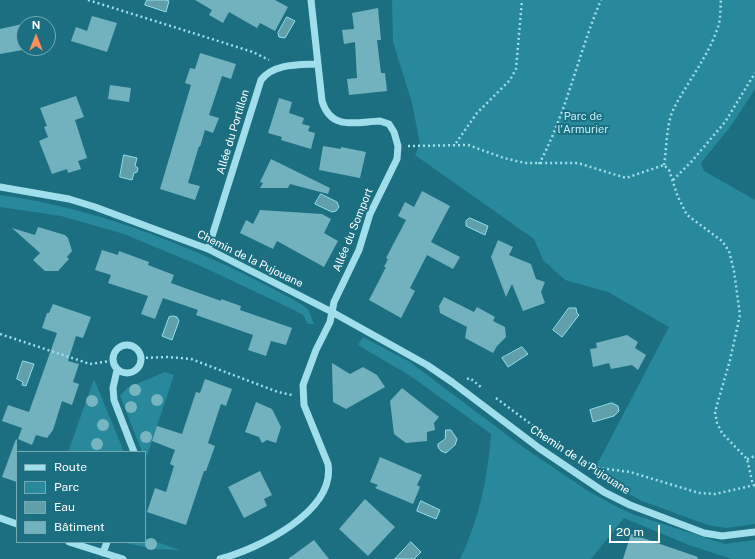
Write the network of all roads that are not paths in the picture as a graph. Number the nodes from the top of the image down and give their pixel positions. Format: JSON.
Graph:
{"nodes":[{"id":1,"x":311,"y":0,"type":"edge"},
{"id":2,"x":318,"y":64,"type":"junction"},
{"id":3,"x":0,"y":187,"type":"edge"},
{"id":4,"x":208,"y":249,"type":"junction"},
{"id":5,"x":332,"y":312,"type":"junction"},
{"id":6,"x":117,"y":370,"type":"junction"},
{"id":7,"x":134,"y":451,"type":"edge"},
{"id":8,"x":0,"y":518,"type":"edge"},
{"id":9,"x":16,"y":524,"type":"edge"},
{"id":10,"x":755,"y":532,"type":"edge"},
{"id":11,"x":73,"y":543,"type":"edge"},
{"id":12,"x":107,"y":543,"type":"edge"},
{"id":13,"x":103,"y":553,"type":"junction"},
{"id":14,"x":123,"y":559,"type":"edge"},
{"id":15,"x":220,"y":559,"type":"edge"}],
"edges":[{"from":1,"to":2,"type":"street"},
{"from":2,"to":4,"type":"street","name":"Allée du Portillon"},
{"from":2,"to":5,"type":"street","name":"Allée du Somport"},
{"from":3,"to":4,"type":"street","name":"Chemin de la Pujouane"},
{"from":4,"to":5,"type":"street","name":"Chemin de la Pujouane"},
{"from":5,"to":10,"type":"street","name":"Chemin de la Pujouane"},
{"from":5,"to":15,"type":"street","name":"Allée du Somport"},
{"from":6,"to":6,"type":"street"},
{"from":6,"to":7,"type":"street"},
{"from":8,"to":9,"type":"street"},
{"from":11,"to":13,"type":"street"},
{"from":12,"to":13,"type":"street"},
{"from":13,"to":14,"type":"street"}]}
